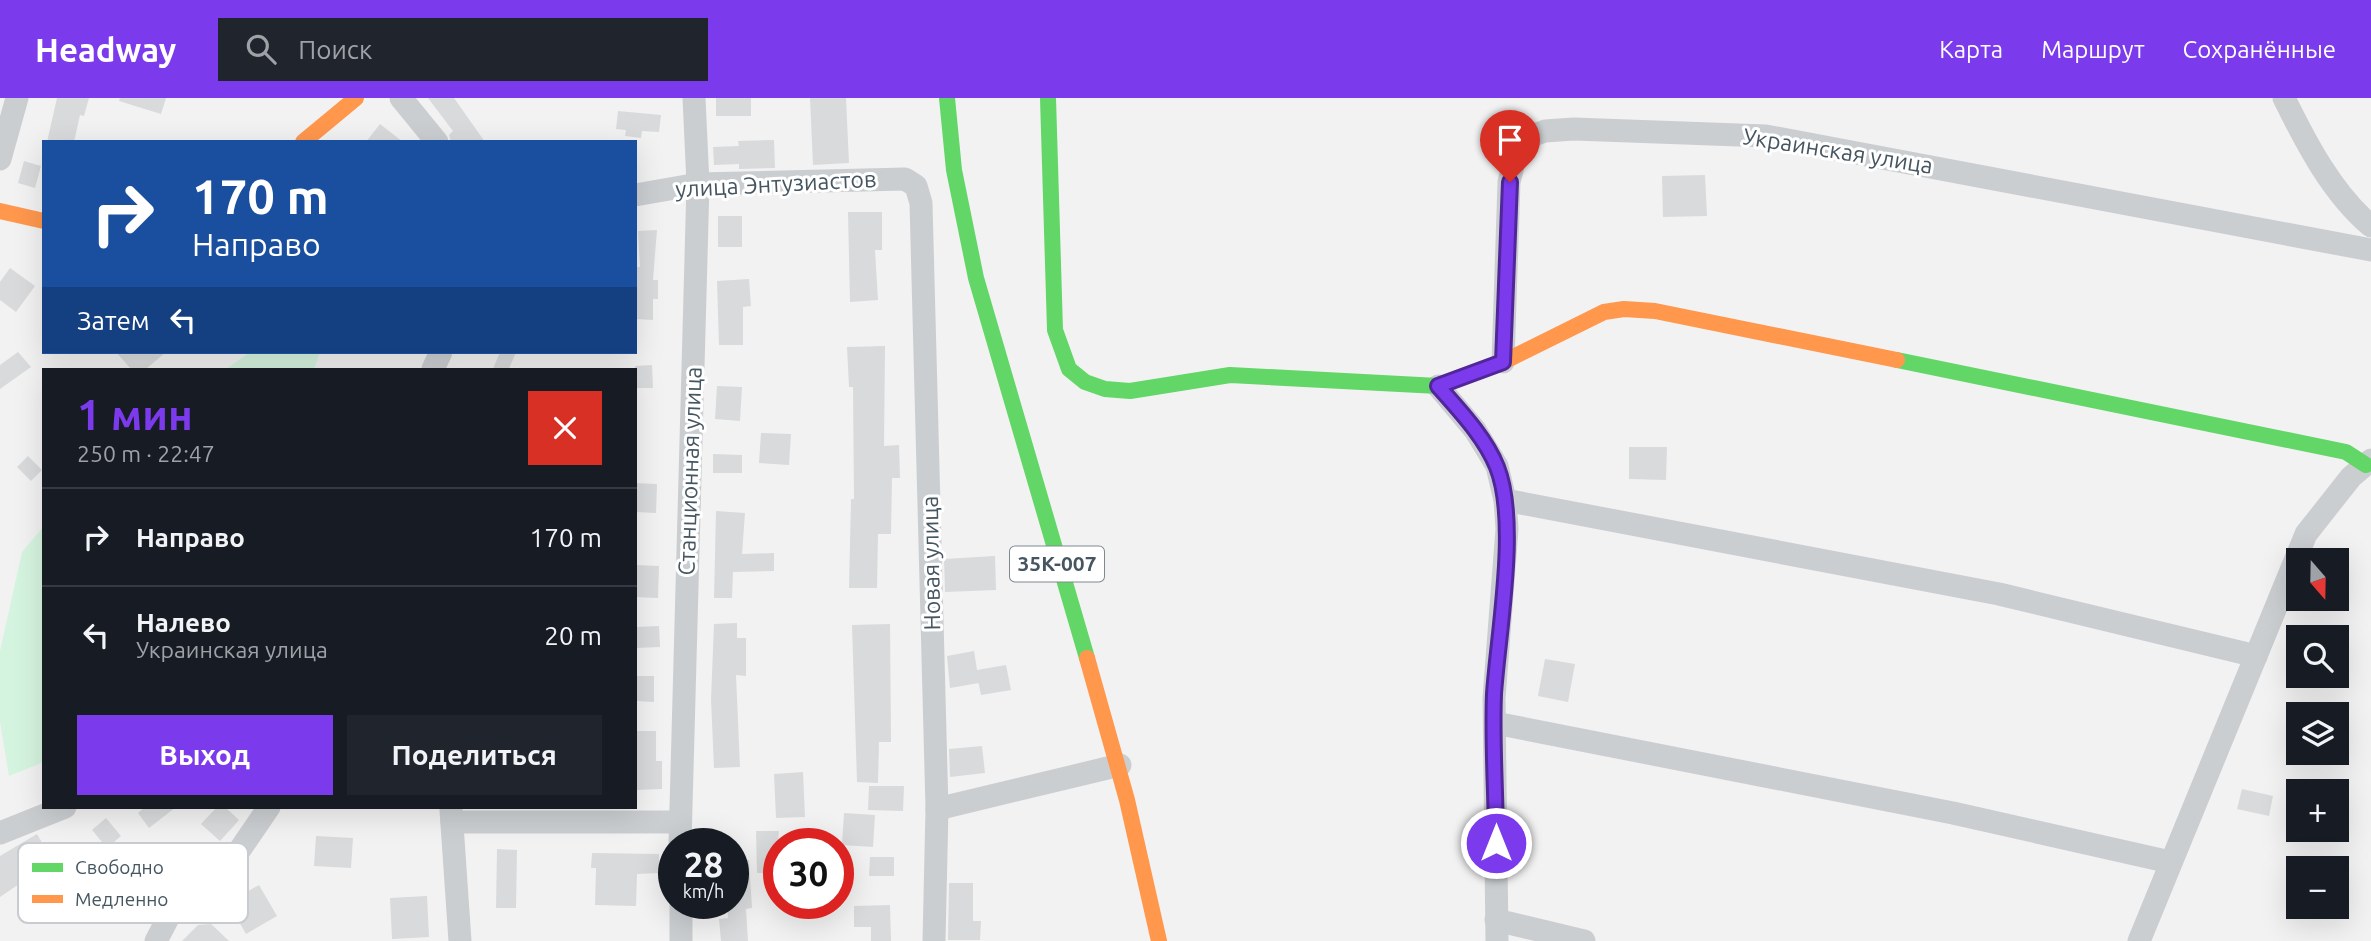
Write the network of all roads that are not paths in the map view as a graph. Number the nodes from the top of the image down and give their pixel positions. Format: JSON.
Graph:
{"nodes":[{"id":1,"x":17,"y":98,"type":"edge"},
{"id":2,"x":356,"y":98,"type":"edge"},
{"id":3,"x":401,"y":98,"type":"edge"},
{"id":4,"x":694,"y":98,"type":"edge"},
{"id":5,"x":947,"y":98,"type":"edge"},
{"id":6,"x":1048,"y":98,"type":"edge"},
{"id":7,"x":2284,"y":98,"type":"edge"},
{"id":8,"x":305,"y":140,"type":"edge"},
{"id":9,"x":434,"y":140,"type":"edge"},
{"id":10,"x":0,"y":159,"type":"edge"},
{"id":11,"x":698,"y":184,"type":"junction"},
{"id":12,"x":916,"y":186,"type":"joint"},
{"id":13,"x":637,"y":195,"type":"edge"},
{"id":14,"x":0,"y":211,"type":"edge"},
{"id":15,"x":42,"y":221,"type":"edge"},
{"id":16,"x":2371,"y":226,"type":"edge"},
{"id":17,"x":2371,"y":250,"type":"edge"},
{"id":18,"x":1503,"y":362,"type":"junction"},
{"id":19,"x":1438,"y":386,"type":"junction"},
{"id":20,"x":2369,"y":462,"type":"edge"},
{"id":21,"x":1506,"y":500,"type":"junction"},
{"id":22,"x":2256,"y":656,"type":"junction"},
{"id":23,"x":1495,"y":723,"type":"junction"},
{"id":24,"x":1120,"y":765,"type":"junction"},
{"id":25,"x":60,"y":809,"type":"edge"},
{"id":26,"x":268,"y":809,"type":"edge"},
{"id":27,"x":937,"y":809,"type":"junction"},
{"id":28,"x":452,"y":815,"type":"edge"},
{"id":29,"x":680,"y":828,"type":"edge"},
{"id":30,"x":658,"y":831,"type":"edge"},
{"id":31,"x":0,"y":832,"type":"edge"},
{"id":32,"x":244,"y":843,"type":"edge"},
{"id":33,"x":2170,"y":862,"type":"junction"},
{"id":34,"x":681,"y":919,"type":"edge"},
{"id":35,"x":165,"y":923,"type":"edge"},
{"id":36,"x":1496,"y":931,"type":"edge"},
{"id":37,"x":156,"y":941,"type":"edge"},
{"id":38,"x":460,"y":941,"type":"edge"},
{"id":39,"x":681,"y":941,"type":"edge"},
{"id":40,"x":934,"y":941,"type":"edge"},
{"id":41,"x":1159,"y":941,"type":"edge"},
{"id":42,"x":1584,"y":941,"type":"edge"},
{"id":43,"x":2139,"y":941,"type":"edge"}],
"edges":[{"from":1,"to":10,"type":"street"},
{"from":2,"to":8,"type":"street"},
{"from":3,"to":9,"type":"street"},
{"from":4,"to":11,"type":"street","name":"Станционная улица"},
{"from":5,"to":24,"type":"street","number":"35К-007"},
{"from":6,"to":19,"type":"street"},
{"from":7,"to":16,"type":"street"},
{"from":11,"to":12,"type":"street","name":"улица Энтузиастов"},
{"from":11,"to":13,"type":"street","name":"улица Энтузиастов"},
{"from":11,"to":29,"type":"street","name":"Станционная улица"},
{"from":12,"to":27,"type":"street","name":"Новая улица"},
{"from":14,"to":15,"type":"street"},
{"from":17,"to":18,"type":"street","name":"Украинская улица"},
{"from":18,"to":19,"type":"street"},
{"from":18,"to":20,"type":"street"},
{"from":19,"to":21,"type":"street"},
{"from":20,"to":22,"type":"street"},
{"from":21,"to":22,"type":"street"},
{"from":21,"to":23,"type":"street"},
{"from":22,"to":33,"type":"street"},
{"from":23,"to":33,"type":"street"},
{"from":23,"to":36,"type":"street"},
{"from":24,"to":27,"type":"street"},
{"from":24,"to":41,"type":"street","number":"35К-007"},
{"from":25,"to":31,"type":"street"},
{"from":26,"to":32,"type":"street"},
{"from":27,"to":40,"type":"street","name":"Новая улица"},
{"from":28,"to":30,"type":"street"},
{"from":28,"to":38,"type":"street"},
{"from":33,"to":43,"type":"street"},
{"from":34,"to":39,"type":"street"},
{"from":35,"to":37,"type":"street"},
{"from":36,"to":42,"type":"street"}]}
